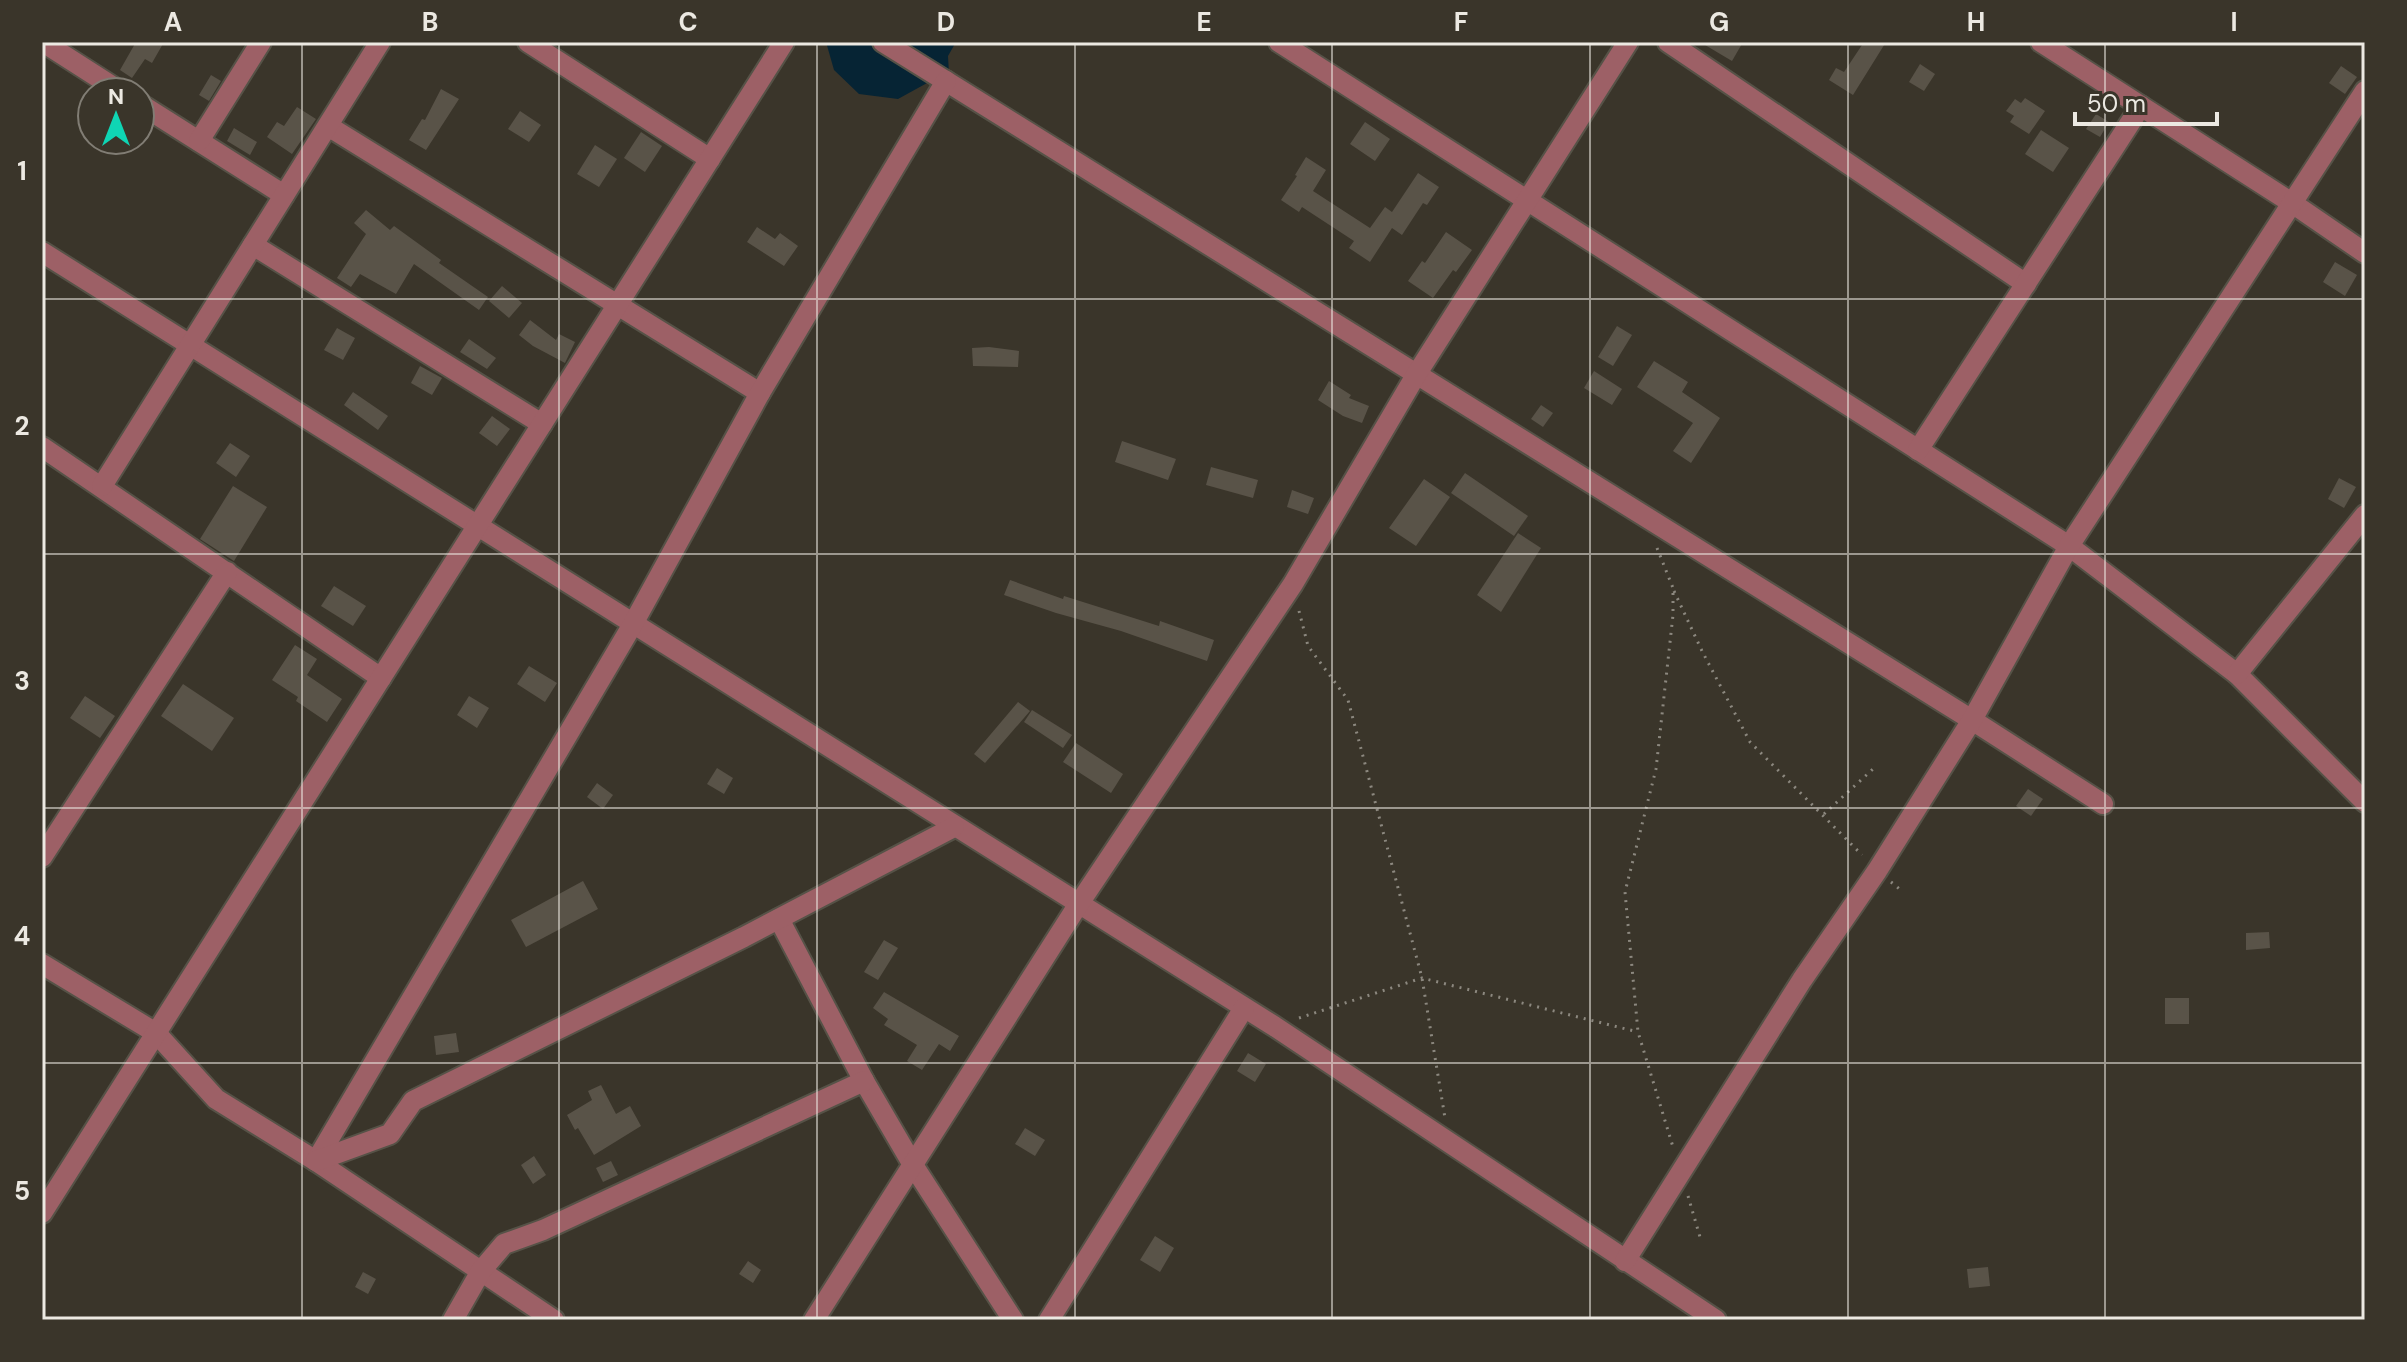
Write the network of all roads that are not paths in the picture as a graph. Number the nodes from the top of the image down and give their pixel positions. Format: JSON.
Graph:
{"nodes":[{"id":1,"x":43,"y":42,"type":"edge"},
{"id":2,"x":261,"y":42,"type":"edge"},
{"id":3,"x":380,"y":42,"type":"edge"},
{"id":4,"x":528,"y":42,"type":"edge"},
{"id":5,"x":784,"y":42,"type":"edge"},
{"id":6,"x":883,"y":42,"type":"edge"},
{"id":7,"x":1279,"y":42,"type":"edge"},
{"id":8,"x":1628,"y":42,"type":"edge"},
{"id":9,"x":1668,"y":42,"type":"edge"},
{"id":10,"x":2041,"y":42,"type":"edge"},
{"id":11,"x":96,"y":76,"type":"edge"},
{"id":12,"x":946,"y":81,"type":"junction"},
{"id":13,"x":2365,"y":91,"type":"edge"},
{"id":14,"x":2141,"y":106,"type":"junction"},
{"id":15,"x":156,"y":114,"type":"edge"},
{"id":16,"x":328,"y":126,"type":"junction"},
{"id":17,"x":199,"y":141,"type":"junction"},
{"id":18,"x":710,"y":159,"type":"junction"},
{"id":19,"x":284,"y":195,"type":"junction"},
{"id":20,"x":1527,"y":201,"type":"junction"},
{"id":21,"x":2292,"y":203,"type":"junction"},
{"id":22,"x":253,"y":245,"type":"junction"},
{"id":23,"x":42,"y":252,"type":"edge"},
{"id":24,"x":2365,"y":253,"type":"edge"},
{"id":25,"x":2026,"y":284,"type":"junction"},
{"id":26,"x":618,"y":305,"type":"junction"},
{"id":27,"x":190,"y":345,"type":"junction"},
{"id":28,"x":1416,"y":375,"type":"junction"},
{"id":29,"x":760,"y":393,"type":"junction"},
{"id":30,"x":542,"y":424,"type":"junction"},
{"id":31,"x":42,"y":447,"type":"edge"},
{"id":32,"x":1918,"y":450,"type":"junction"},
{"id":33,"x":102,"y":486,"type":"junction"},
{"id":34,"x":2365,"y":515,"type":"edge"},
{"id":35,"x":477,"y":526,"type":"junction"},
{"id":36,"x":2069,"y":546,"type":"junction"},
{"id":37,"x":227,"y":572,"type":"junction"},
{"id":38,"x":633,"y":624,"type":"junction"},
{"id":39,"x":2237,"y":674,"type":"junction"},
{"id":40,"x":381,"y":678,"type":"junction"},
{"id":41,"x":1972,"y":720,"type":"junction"},
{"id":42,"x":2365,"y":802,"type":"edge"},
{"id":43,"x":2103,"y":804,"type":"dead end"},
{"id":44,"x":954,"y":827,"type":"junction"},
{"id":45,"x":42,"y":857,"type":"edge"},
{"id":46,"x":1078,"y":905,"type":"junction"},
{"id":47,"x":779,"y":919,"type":"junction"},
{"id":48,"x":42,"y":964,"type":"edge"},
{"id":49,"x":1244,"y":1008,"type":"junction"},
{"id":50,"x":156,"y":1033,"type":"junction"},
{"id":51,"x":864,"y":1081,"type":"junction"},
{"id":52,"x":316,"y":1161,"type":"junction"},
{"id":53,"x":913,"y":1165,"type":"junction"},
{"id":54,"x":42,"y":1213,"type":"edge"},
{"id":55,"x":1625,"y":1261,"type":"junction"},
{"id":56,"x":481,"y":1271,"type":"junction"},
{"id":57,"x":453,"y":1320,"type":"edge"},
{"id":58,"x":554,"y":1320,"type":"edge"},
{"id":59,"x":814,"y":1320,"type":"edge"},
{"id":60,"x":1013,"y":1320,"type":"edge"},
{"id":61,"x":1049,"y":1320,"type":"edge"},
{"id":62,"x":1716,"y":1320,"type":"edge"}],
"edges":[{"from":1,"to":11,"type":"street"},
{"from":2,"to":17,"type":"street"},
{"from":3,"to":16,"type":"street"},
{"from":4,"to":18,"type":"street"},
{"from":5,"to":18,"type":"street"},
{"from":6,"to":12,"type":"street"},
{"from":7,"to":20,"type":"street"},
{"from":8,"to":20,"type":"street"},
{"from":9,"to":25,"type":"street"},
{"from":10,"to":14,"type":"street"},
{"from":12,"to":28,"type":"street"},
{"from":12,"to":29,"type":"street"},
{"from":13,"to":21,"type":"street"},
{"from":14,"to":21,"type":"street"},
{"from":14,"to":25,"type":"street"},
{"from":15,"to":17,"type":"street"},
{"from":16,"to":19,"type":"street"},
{"from":16,"to":26,"type":"street"},
{"from":17,"to":19,"type":"street"},
{"from":18,"to":26,"type":"street"},
{"from":19,"to":22,"type":"street"},
{"from":20,"to":28,"type":"street"},
{"from":20,"to":32,"type":"street"},
{"from":21,"to":24,"type":"street"},
{"from":21,"to":36,"type":"street"},
{"from":22,"to":27,"type":"street"},
{"from":22,"to":30,"type":"street"},
{"from":23,"to":27,"type":"street"},
{"from":25,"to":32,"type":"street"},
{"from":26,"to":29,"type":"street"},
{"from":26,"to":30,"type":"street"},
{"from":27,"to":33,"type":"street"},
{"from":27,"to":35,"type":"street"},
{"from":28,"to":41,"type":"street"},
{"from":28,"to":46,"type":"street"},
{"from":29,"to":38,"type":"street"},
{"from":30,"to":35,"type":"street"},
{"from":31,"to":33,"type":"street"},
{"from":32,"to":36,"type":"street"},
{"from":33,"to":37,"type":"street"},
{"from":34,"to":39,"type":"street"},
{"from":35,"to":38,"type":"street"},
{"from":35,"to":40,"type":"street"},
{"from":36,"to":39,"type":"street"},
{"from":36,"to":41,"type":"street"},
{"from":37,"to":40,"type":"street"},
{"from":37,"to":45,"type":"street"},
{"from":38,"to":44,"type":"street"},
{"from":38,"to":52,"type":"street"},
{"from":39,"to":42,"type":"street"},
{"from":40,"to":50,"type":"street"},
{"from":41,"to":43,"type":"street"},
{"from":41,"to":55,"type":"street"},
{"from":44,"to":46,"type":"street"},
{"from":44,"to":47,"type":"street"},
{"from":46,"to":49,"type":"street"},
{"from":46,"to":53,"type":"street"},
{"from":47,"to":51,"type":"street"},
{"from":47,"to":52,"type":"street"},
{"from":48,"to":50,"type":"street"},
{"from":49,"to":55,"type":"street"},
{"from":49,"to":61,"type":"street"},
{"from":50,"to":52,"type":"street"},
{"from":50,"to":54,"type":"street"},
{"from":51,"to":53,"type":"street"},
{"from":51,"to":56,"type":"street"},
{"from":52,"to":56,"type":"street"},
{"from":53,"to":59,"type":"street"},
{"from":53,"to":60,"type":"street"},
{"from":55,"to":62,"type":"street"},
{"from":56,"to":57,"type":"street"},
{"from":56,"to":58,"type":"street"}]}
